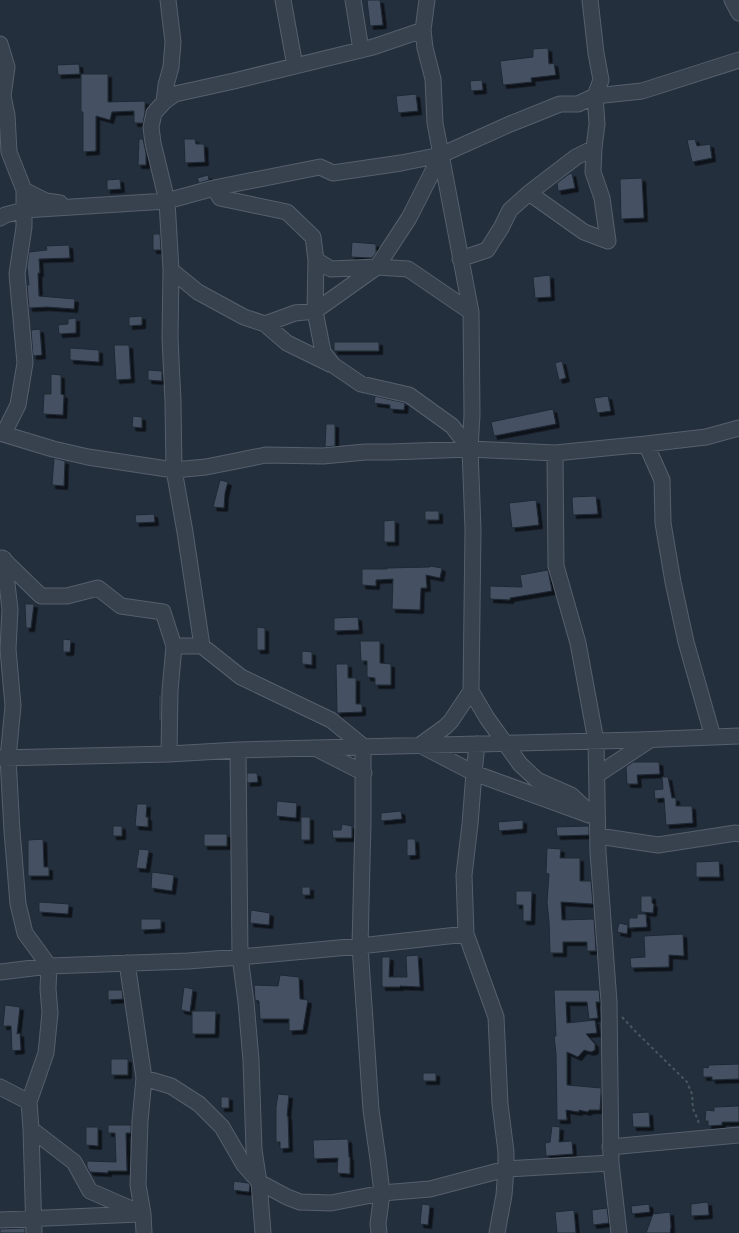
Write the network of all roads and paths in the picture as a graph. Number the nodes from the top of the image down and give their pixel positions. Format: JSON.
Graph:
{"nodes":[{"id":1,"x":168,"y":0,"type":"edge"},
{"id":2,"x":283,"y":0,"type":"edge"},
{"id":3,"x":353,"y":0,"type":"edge"},
{"id":4,"x":427,"y":0,"type":"edge"},
{"id":5,"x":590,"y":0,"type":"edge"},
{"id":6,"x":732,"y":0,"type":"edge"},
{"id":7,"x":739,"y":13,"type":"edge"},
{"id":8,"x":423,"y":30,"type":"junction"},
{"id":9,"x":0,"y":44,"type":"edge"},
{"id":10,"x":361,"y":50,"type":"junction"},
{"id":11,"x":739,"y":60,"type":"edge"},
{"id":12,"x":2,"y":66,"type":"edge"},
{"id":13,"x":295,"y":66,"type":"junction"},
{"id":14,"x":595,"y":96,"type":"junction"},
{"id":15,"x":164,"y":102,"type":"junction"},
{"id":16,"x":594,"y":148,"type":"junction"},
{"id":17,"x":441,"y":155,"type":"junction"},
{"id":18,"x":214,"y":188,"type":"junction"},
{"id":19,"x":24,"y":190,"type":"junction"},
{"id":20,"x":529,"y":193,"type":"junction"},
{"id":21,"x":167,"y":201,"type":"junction"},
{"id":22,"x":73,"y":206,"type":"junction"},
{"id":23,"x":24,"y":210,"type":"junction"},
{"id":24,"x":0,"y":218,"type":"edge"},
{"id":25,"x":460,"y":259,"type":"junction"},
{"id":26,"x":316,"y":260,"type":"junction"},
{"id":27,"x":377,"y":267,"type":"junction"},
{"id":28,"x":171,"y":270,"type":"junction"},
{"id":29,"x":315,"y":311,"type":"junction"},
{"id":30,"x":471,"y":312,"type":"junction"},
{"id":31,"x":265,"y":324,"type":"junction"},
{"id":32,"x":332,"y":365,"type":"junction"},
{"id":33,"x":739,"y":428,"type":"edge"},
{"id":34,"x":2,"y":433,"type":"edge"},
{"id":35,"x":646,"y":444,"type":"junction"},
{"id":36,"x":470,"y":449,"type":"junction"},
{"id":37,"x":555,"y":453,"type":"junction"},
{"id":38,"x":174,"y":470,"type":"junction"},
{"id":39,"x":1,"y":558,"type":"edge"},
{"id":40,"x":174,"y":646,"type":"junction"},
{"id":41,"x":202,"y":646,"type":"junction"},
{"id":42,"x":4,"y":648,"type":"edge"},
{"id":43,"x":471,"y":690,"type":"junction"},
{"id":44,"x":739,"y":736,"type":"edge"},
{"id":45,"x":713,"y":737,"type":"junction"},
{"id":46,"x":650,"y":740,"type":"junction"},
{"id":47,"x":596,"y":741,"type":"junction"},
{"id":48,"x":505,"y":743,"type":"junction"},
{"id":49,"x":477,"y":744,"type":"junction"},
{"id":50,"x":420,"y":745,"type":"junction"},
{"id":51,"x":363,"y":746,"type":"junction"},
{"id":52,"x":314,"y":748,"type":"junction"},
{"id":53,"x":238,"y":750,"type":"junction"},
{"id":54,"x":169,"y":754,"type":"junction"},
{"id":55,"x":4,"y":758,"type":"edge"},
{"id":56,"x":364,"y":773,"type":"junction"},
{"id":57,"x":474,"y":773,"type":"junction"},
{"id":58,"x":597,"y":775,"type":"junction"},
{"id":59,"x":598,"y":818,"type":"junction"},
{"id":60,"x":739,"y":834,"type":"edge"},
{"id":61,"x":598,"y":836,"type":"junction"},
{"id":62,"x":466,"y":934,"type":"junction"},
{"id":63,"x":360,"y":946,"type":"junction"},
{"id":64,"x":240,"y":957,"type":"junction"},
{"id":65,"x":127,"y":963,"type":"junction"},
{"id":66,"x":49,"y":966,"type":"junction"},
{"id":67,"x":0,"y":972,"type":"edge"},
{"id":68,"x":608,"y":1002,"type":"junction"},
{"id":69,"x":144,"y":1078,"type":"junction"},
{"id":70,"x":0,"y":1087,"type":"edge"},
{"id":71,"x":29,"y":1102,"type":"junction"},
{"id":72,"x":31,"y":1128,"type":"junction"},
{"id":73,"x":739,"y":1135,"type":"edge"},
{"id":74,"x":708,"y":1138,"type":"junction"},
{"id":75,"x":610,"y":1148,"type":"junction"},
{"id":76,"x":611,"y":1164,"type":"junction"},
{"id":77,"x":506,"y":1169,"type":"junction"},
{"id":78,"x":259,"y":1182,"type":"junction"},
{"id":79,"x":382,"y":1193,"type":"junction"},
{"id":80,"x":143,"y":1214,"type":"junction"},
{"id":81,"x":0,"y":1220,"type":"edge"},
{"id":82,"x":34,"y":1226,"type":"edge"},
{"id":83,"x":144,"y":1233,"type":"edge"},
{"id":84,"x":262,"y":1233,"type":"edge"},
{"id":85,"x":379,"y":1233,"type":"edge"},
{"id":86,"x":497,"y":1233,"type":"edge"},
{"id":87,"x":619,"y":1233,"type":"edge"}],
"edges":[{"from":1,"to":15,"type":"street"},
{"from":2,"to":13,"type":"street"},
{"from":3,"to":10,"type":"street"},
{"from":4,"to":8,"type":"street"},
{"from":5,"to":14,"type":"street"},
{"from":6,"to":7,"type":"street"},
{"from":8,"to":10,"type":"street"},
{"from":8,"to":17,"type":"street"},
{"from":9,"to":12,"type":"street"},
{"from":10,"to":13,"type":"street"},
{"from":11,"to":14,"type":"street"},
{"from":12,"to":19,"type":"street"},
{"from":13,"to":15,"type":"street"},
{"from":14,"to":16,"type":"street"},
{"from":14,"to":17,"type":"street"},
{"from":15,"to":21,"type":"street"},
{"from":16,"to":20,"type":"street"},
{"from":16,"to":20,"type":"street"},
{"from":17,"to":18,"type":"street"},
{"from":17,"to":25,"type":"street"},
{"from":17,"to":27,"type":"street"},
{"from":18,"to":21,"type":"street"},
{"from":18,"to":26,"type":"street"},
{"from":19,"to":22,"type":"street"},
{"from":19,"to":23,"type":"street"},
{"from":20,"to":25,"type":"street"},
{"from":21,"to":22,"type":"street"},
{"from":21,"to":28,"type":"street"},
{"from":22,"to":23,"type":"street"},
{"from":23,"to":24,"type":"street"},
{"from":23,"to":34,"type":"street"},
{"from":25,"to":30,"type":"street"},
{"from":26,"to":27,"type":"street"},
{"from":26,"to":29,"type":"street"},
{"from":27,"to":29,"type":"street"},
{"from":27,"to":30,"type":"street"},
{"from":28,"to":31,"type":"street"},
{"from":28,"to":38,"type":"street"},
{"from":29,"to":31,"type":"street"},
{"from":29,"to":32,"type":"street"},
{"from":30,"to":36,"type":"street"},
{"from":31,"to":32,"type":"street"},
{"from":32,"to":36,"type":"street"},
{"from":33,"to":35,"type":"street"},
{"from":34,"to":38,"type":"street"},
{"from":35,"to":37,"type":"street"},
{"from":35,"to":45,"type":"street"},
{"from":36,"to":37,"type":"street"},
{"from":36,"to":38,"type":"street"},
{"from":36,"to":43,"type":"street"},
{"from":37,"to":47,"type":"street"},
{"from":38,"to":41,"type":"street"},
{"from":39,"to":40,"type":"street"},
{"from":39,"to":42,"type":"street"},
{"from":40,"to":41,"type":"street"},
{"from":40,"to":54,"type":"street"},
{"from":41,"to":51,"type":"street"},
{"from":42,"to":55,"type":"street"},
{"from":43,"to":48,"type":"street"},
{"from":43,"to":50,"type":"street"},
{"from":44,"to":45,"type":"street"},
{"from":45,"to":46,"type":"street"},
{"from":46,"to":47,"type":"street"},
{"from":46,"to":58,"type":"street"},
{"from":47,"to":48,"type":"street"},
{"from":47,"to":58,"type":"street"},
{"from":48,"to":49,"type":"street"},
{"from":48,"to":59,"type":"street"},
{"from":49,"to":50,"type":"street"},
{"from":49,"to":57,"type":"street"},
{"from":50,"to":51,"type":"street"},
{"from":50,"to":57,"type":"street"},
{"from":51,"to":52,"type":"street"},
{"from":51,"to":56,"type":"street"},
{"from":52,"to":53,"type":"street"},
{"from":52,"to":56,"type":"street"},
{"from":53,"to":54,"type":"street"},
{"from":53,"to":64,"type":"street"},
{"from":54,"to":55,"type":"street"},
{"from":55,"to":66,"type":"street"},
{"from":56,"to":63,"type":"street"},
{"from":57,"to":59,"type":"street"},
{"from":57,"to":62,"type":"street"},
{"from":58,"to":59,"type":"street"},
{"from":59,"to":61,"type":"street"},
{"from":60,"to":61,"type":"street"},
{"from":61,"to":68,"type":"street"},
{"from":62,"to":63,"type":"street"},
{"from":62,"to":77,"type":"street"},
{"from":63,"to":64,"type":"street"},
{"from":63,"to":79,"type":"street"},
{"from":64,"to":65,"type":"street"},
{"from":64,"to":78,"type":"street"},
{"from":65,"to":66,"type":"street"},
{"from":65,"to":69,"type":"street"},
{"from":66,"to":67,"type":"street"},
{"from":66,"to":71,"type":"street"},
{"from":68,"to":74,"type":"path"},
{"from":68,"to":75,"type":"street"},
{"from":69,"to":78,"type":"street"},
{"from":69,"to":80,"type":"street"},
{"from":70,"to":71,"type":"street"},
{"from":71,"to":72,"type":"street"},
{"from":72,"to":80,"type":"street"},
{"from":72,"to":82,"type":"street"},
{"from":73,"to":74,"type":"street"},
{"from":74,"to":75,"type":"street"},
{"from":75,"to":76,"type":"street"},
{"from":76,"to":77,"type":"street"},
{"from":76,"to":87,"type":"street"},
{"from":77,"to":79,"type":"street"},
{"from":77,"to":86,"type":"street"},
{"from":78,"to":79,"type":"street"},
{"from":78,"to":84,"type":"street"},
{"from":79,"to":85,"type":"street"},
{"from":80,"to":82,"type":"street"},
{"from":80,"to":83,"type":"street"},
{"from":81,"to":82,"type":"street"}]}
